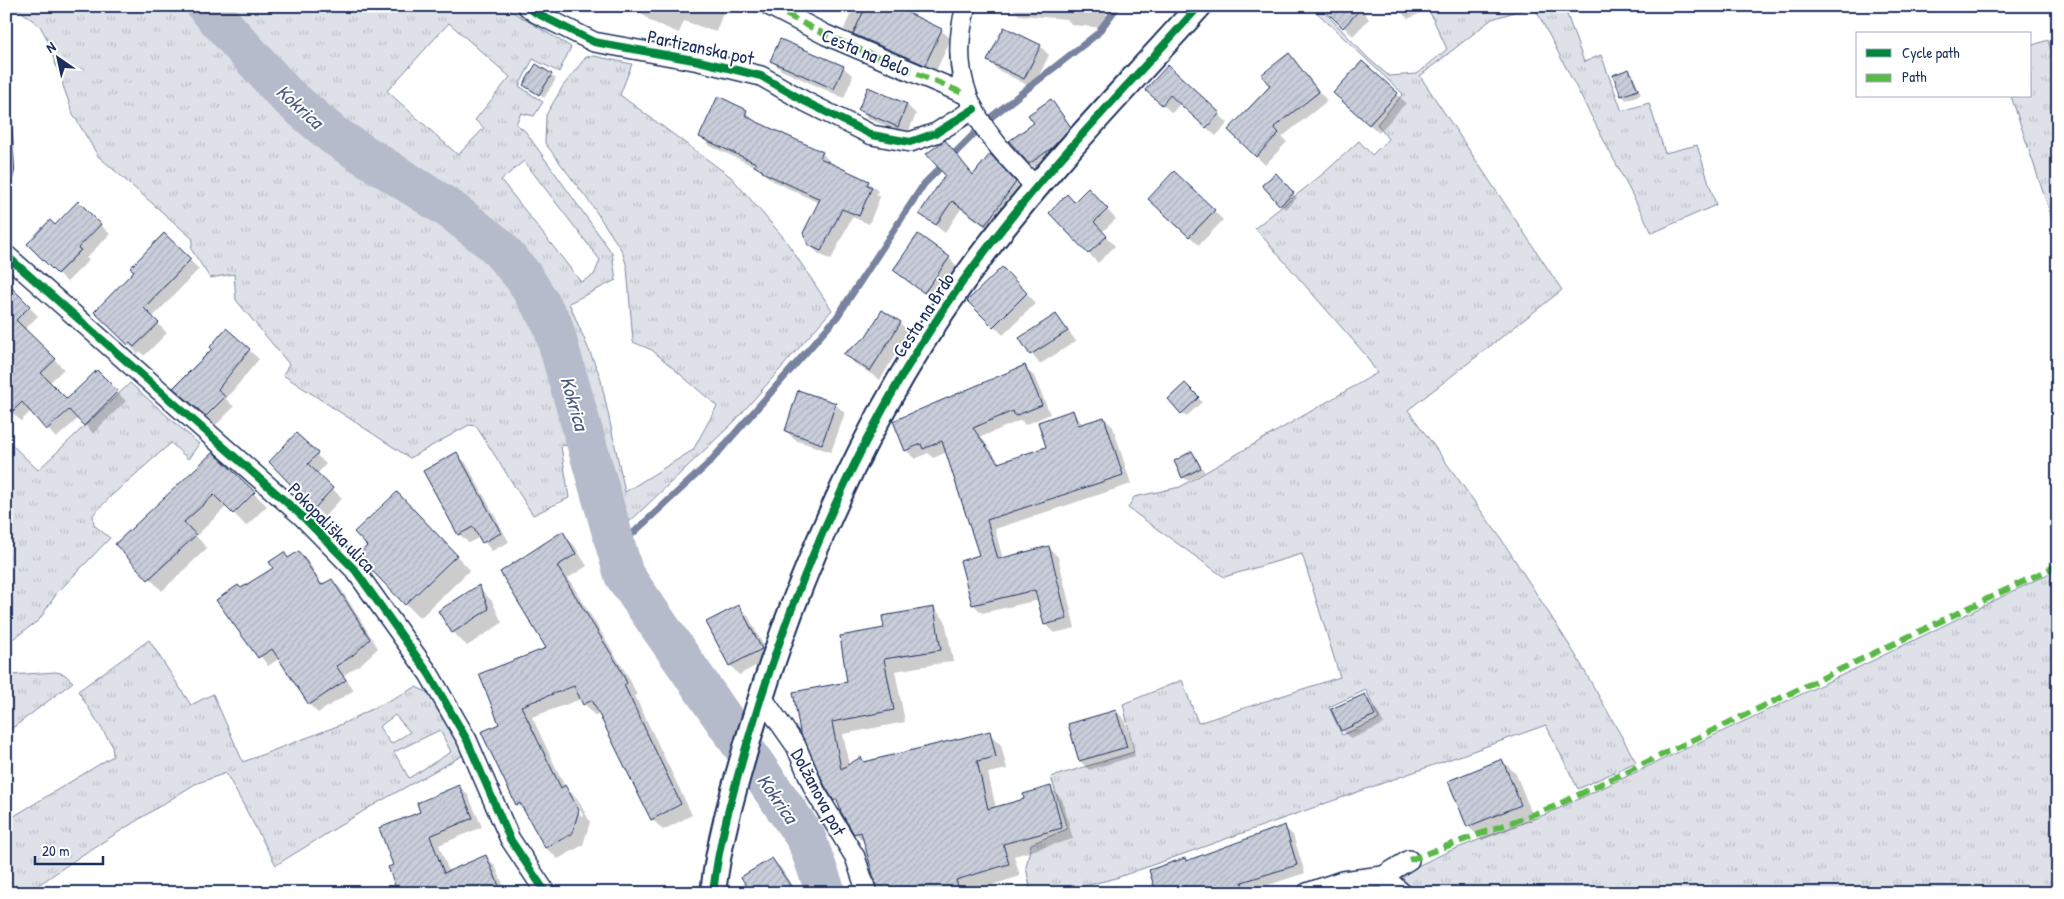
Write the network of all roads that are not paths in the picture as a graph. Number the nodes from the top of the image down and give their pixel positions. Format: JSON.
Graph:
{"nodes":[{"id":1,"x":770,"y":6,"type":"edge"},
{"id":2,"x":966,"y":6,"type":"edge"},
{"id":3,"x":1199,"y":6,"type":"edge"},
{"id":4,"x":534,"y":9,"type":"edge"},
{"id":5,"x":970,"y":101,"type":"junction"},
{"id":6,"x":6,"y":118,"type":"edge"},
{"id":7,"x":6,"y":182,"type":"edge"},
{"id":8,"x":1036,"y":187,"type":"junction"},
{"id":9,"x":6,"y":255,"type":"edge"},
{"id":10,"x":761,"y":696,"type":"junction"},
{"id":11,"x":1409,"y":860,"type":"dead end"},
{"id":12,"x":1383,"y":876,"type":"junction"},
{"id":13,"x":546,"y":893,"type":"edge"},
{"id":14,"x":713,"y":893,"type":"edge"},
{"id":15,"x":868,"y":893,"type":"edge"},
{"id":16,"x":1307,"y":893,"type":"edge"},
{"id":17,"x":1402,"y":893,"type":"edge"}],
"edges":[{"from":1,"to":5,"type":"street","name":"Cesta na Belo"},
{"from":2,"to":5,"type":"street"},
{"from":3,"to":8,"type":"street","name":"Cesta na Brdo"},
{"from":4,"to":5,"type":"street","name":"Partizanska pot"},
{"from":5,"to":8,"type":"street"},
{"from":6,"to":7,"type":"lane"},
{"from":8,"to":10,"type":"street","name":"Cesta na Brdo"},
{"from":9,"to":13,"type":"street","name":"Pokopališka ulica"},
{"from":10,"to":14,"type":"street","name":"Cesta na Brdo"},
{"from":10,"to":15,"type":"street","name":"Dolžanova pot"},
{"from":11,"to":12,"type":"street"},
{"from":12,"to":16,"type":"street"},
{"from":12,"to":17,"type":"street"}]}
